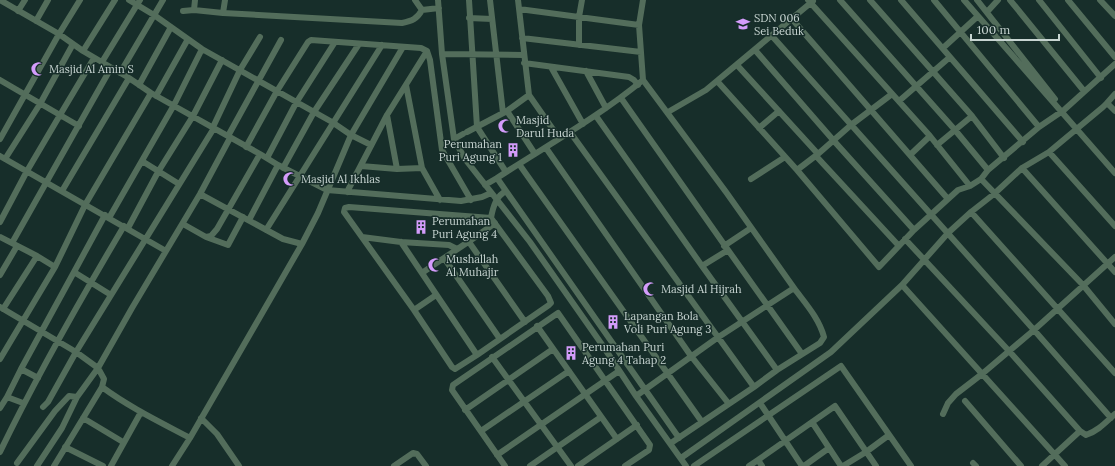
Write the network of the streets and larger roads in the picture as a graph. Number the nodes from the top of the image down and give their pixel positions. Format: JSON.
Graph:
{"nodes":[{"id":1,"x":1,"y":0,"type":"edge"},
{"id":2,"x":24,"y":0,"type":"edge"},
{"id":3,"x":48,"y":0,"type":"edge"},
{"id":4,"x":80,"y":0,"type":"edge"},
{"id":5,"x":115,"y":0,"type":"edge"},
{"id":6,"x":129,"y":0,"type":"edge"},
{"id":7,"x":163,"y":0,"type":"edge"},
{"id":8,"x":195,"y":0,"type":"edge"},
{"id":9,"x":225,"y":0,"type":"edge"},
{"id":10,"x":415,"y":0,"type":"edge"},
{"id":11,"x":438,"y":0,"type":"edge"},
{"id":12,"x":468,"y":0,"type":"edge"},
{"id":13,"x":490,"y":0,"type":"edge"},
{"id":14,"x":518,"y":0,"type":"edge"},
{"id":15,"x":582,"y":0,"type":"edge"},
{"id":16,"x":643,"y":0,"type":"edge"},
{"id":17,"x":840,"y":0,"type":"edge"},
{"id":18,"x":870,"y":0,"type":"edge"},
{"id":19,"x":902,"y":0,"type":"edge"},
{"id":20,"x":934,"y":0,"type":"edge"},
{"id":21,"x":964,"y":0,"type":"edge"},
{"id":22,"x":976,"y":0,"type":"edge"},
{"id":23,"x":998,"y":0,"type":"edge"},
{"id":24,"x":1010,"y":0,"type":"edge"},
{"id":25,"x":1039,"y":0,"type":"edge"},
{"id":26,"x":1068,"y":0,"type":"edge"},
{"id":27,"x":1100,"y":0,"type":"edge"},
{"id":28,"x":811,"y":1,"type":"edge"},
{"id":29,"x":138,"y":2,"type":"edge"},
{"id":30,"x":439,"y":8,"type":"junction"},
{"id":31,"x":519,"y":9,"type":"junction"},
{"id":32,"x":194,"y":10,"type":"junction"},
{"id":33,"x":422,"y":10,"type":"junction"},
{"id":34,"x":18,"y":11,"type":"junction"},
{"id":35,"x":183,"y":11,"type":"dead end"},
{"id":36,"x":987,"y":12,"type":"junction"},
{"id":37,"x":223,"y":13,"type":"junction"},
{"id":38,"x":154,"y":15,"type":"junction"},
{"id":39,"x":978,"y":16,"type":"junction"},
{"id":40,"x":1115,"y":16,"type":"edge"},
{"id":41,"x":579,"y":17,"type":"junction"},
{"id":42,"x":469,"y":18,"type":"junction"},
{"id":43,"x":492,"y":18,"type":"junction"},
{"id":44,"x":792,"y":19,"type":"junction"},
{"id":45,"x":36,"y":21,"type":"junction"},
{"id":46,"x":639,"y":25,"type":"junction"},
{"id":47,"x":171,"y":27,"type":"junction"},
{"id":48,"x":962,"y":32,"type":"junction"},
{"id":49,"x":59,"y":34,"type":"junction"},
{"id":50,"x":772,"y":36,"type":"junction"},
{"id":51,"x":260,"y":37,"type":"dead end"},
{"id":52,"x":522,"y":38,"type":"junction"},
{"id":53,"x":188,"y":39,"type":"junction"},
{"id":54,"x":282,"y":40,"type":"dead end"},
{"id":55,"x":335,"y":42,"type":"junction"},
{"id":56,"x":73,"y":44,"type":"junction"},
{"id":57,"x":359,"y":44,"type":"junction"},
{"id":58,"x":382,"y":45,"type":"junction"},
{"id":59,"x":579,"y":45,"type":"junction"},
{"id":60,"x":403,"y":47,"type":"junction"},
{"id":61,"x":943,"y":48,"type":"junction"},
{"id":62,"x":202,"y":49,"type":"junction"},
{"id":63,"x":755,"y":50,"type":"junction"},
{"id":64,"x":84,"y":51,"type":"junction"},
{"id":65,"x":426,"y":51,"type":"junction"},
{"id":66,"x":641,"y":52,"type":"junction"},
{"id":67,"x":442,"y":54,"type":"junction"},
{"id":68,"x":471,"y":54,"type":"junction"},
{"id":69,"x":496,"y":54,"type":"junction"},
{"id":70,"x":523,"y":55,"type":"junction"},
{"id":71,"x":950,"y":57,"type":"junction"},
{"id":72,"x":1115,"y":57,"type":"edge"},
{"id":73,"x":94,"y":58,"type":"junction"},
{"id":74,"x":222,"y":60,"type":"junction"},
{"id":75,"x":102,"y":62,"type":"junction"},
{"id":76,"x":524,"y":63,"type":"junction"},
{"id":77,"x":1115,"y":64,"type":"edge"},
{"id":78,"x":737,"y":65,"type":"junction"},
{"id":79,"x":551,"y":67,"type":"junction"},
{"id":80,"x":112,"y":68,"type":"junction"},
{"id":81,"x":240,"y":70,"type":"junction"},
{"id":82,"x":586,"y":71,"type":"junction"},
{"id":83,"x":934,"y":71,"type":"junction"},
{"id":84,"x":120,"y":73,"type":"junction"},
{"id":85,"x":129,"y":78,"type":"junction"},
{"id":86,"x":1101,"y":78,"type":"junction"},
{"id":87,"x":259,"y":80,"type":"junction"},
{"id":88,"x":1,"y":82,"type":"edge"},
{"id":89,"x":640,"y":83,"type":"junction"},
{"id":90,"x":715,"y":83,"type":"junction"},
{"id":91,"x":139,"y":84,"type":"junction"},
{"id":92,"x":406,"y":85,"type":"junction"},
{"id":93,"x":916,"y":85,"type":"junction"},
{"id":94,"x":277,"y":91,"type":"junction"},
{"id":95,"x":1084,"y":91,"type":"junction"},
{"id":96,"x":25,"y":94,"type":"junction"},
{"id":97,"x":154,"y":94,"type":"junction"},
{"id":98,"x":892,"y":94,"type":"junction"},
{"id":99,"x":1115,"y":94,"type":"edge"},
{"id":100,"x":529,"y":95,"type":"junction"},
{"id":101,"x":621,"y":98,"type":"junction"},
{"id":102,"x":899,"y":101,"type":"junction"},
{"id":103,"x":296,"y":103,"type":"junction"},
{"id":104,"x":1107,"y":103,"type":"junction"},
{"id":105,"x":40,"y":104,"type":"junction"},
{"id":106,"x":174,"y":105,"type":"junction"},
{"id":107,"x":606,"y":108,"type":"junction"},
{"id":108,"x":871,"y":110,"type":"junction"},
{"id":109,"x":1062,"y":110,"type":"junction"},
{"id":110,"x":1115,"y":110,"type":"edge"},
{"id":111,"x":778,"y":111,"type":"junction"},
{"id":112,"x":314,"y":112,"type":"junction"},
{"id":113,"x":505,"y":112,"type":"junction"},
{"id":114,"x":668,"y":112,"type":"junction"},
{"id":115,"x":387,"y":115,"type":"junction"},
{"id":116,"x":60,"y":116,"type":"junction"},
{"id":117,"x":194,"y":116,"type":"junction"},
{"id":118,"x":596,"y":116,"type":"junction"},
{"id":119,"x":972,"y":116,"type":"junction"},
{"id":120,"x":332,"y":122,"type":"junction"},
{"id":121,"x":583,"y":124,"type":"junction"},
{"id":122,"x":852,"y":125,"type":"junction"},
{"id":123,"x":78,"y":126,"type":"junction"},
{"id":124,"x":213,"y":127,"type":"junction"},
{"id":125,"x":477,"y":127,"type":"junction"},
{"id":126,"x":1040,"y":127,"type":"junction"},
{"id":127,"x":759,"y":128,"type":"junction"},
{"id":128,"x":955,"y":130,"type":"junction"},
{"id":129,"x":1076,"y":130,"type":"junction"},
{"id":130,"x":570,"y":132,"type":"junction"},
{"id":131,"x":351,"y":135,"type":"junction"},
{"id":132,"x":930,"y":136,"type":"junction"},
{"id":133,"x":229,"y":137,"type":"junction"},
{"id":134,"x":559,"y":138,"type":"junction"},
{"id":135,"x":0,"y":139,"type":"edge"},
{"id":136,"x":454,"y":139,"type":"junction"},
{"id":137,"x":834,"y":141,"type":"junction"},
{"id":138,"x":1023,"y":142,"type":"junction"},
{"id":139,"x":371,"y":145,"type":"junction"},
{"id":140,"x":937,"y":145,"type":"junction"},
{"id":141,"x":246,"y":147,"type":"junction"},
{"id":142,"x":546,"y":148,"type":"junction"},
{"id":143,"x":1049,"y":152,"type":"junction"},
{"id":144,"x":260,"y":154,"type":"junction"},
{"id":145,"x":535,"y":154,"type":"junction"},
{"id":146,"x":817,"y":155,"type":"junction"},
{"id":147,"x":910,"y":155,"type":"junction"},
{"id":148,"x":785,"y":157,"type":"junction"},
{"id":149,"x":3,"y":158,"type":"edge"},
{"id":150,"x":267,"y":158,"type":"junction"},
{"id":151,"x":1004,"y":158,"type":"junction"},
{"id":152,"x":142,"y":162,"type":"junction"},
{"id":153,"x":519,"y":164,"type":"junction"},
{"id":154,"x":360,"y":166,"type":"junction"},
{"id":155,"x":281,"y":167,"type":"junction"},
{"id":156,"x":422,"y":168,"type":"junction"},
{"id":157,"x":1022,"y":168,"type":"junction"},
{"id":158,"x":398,"y":169,"type":"junction"},
{"id":159,"x":797,"y":170,"type":"junction"},
{"id":160,"x":988,"y":170,"type":"junction"},
{"id":161,"x":27,"y":171,"type":"junction"},
{"id":162,"x":158,"y":172,"type":"junction"},
{"id":163,"x":506,"y":172,"type":"junction"},
{"id":164,"x":1115,"y":173,"type":"edge"},
{"id":165,"x":298,"y":177,"type":"junction"},
{"id":166,"x":497,"y":178,"type":"junction"},
{"id":167,"x":751,"y":179,"type":"dead end"},
{"id":168,"x":981,"y":179,"type":"junction"},
{"id":169,"x":46,"y":182,"type":"junction"},
{"id":170,"x":179,"y":184,"type":"junction"},
{"id":171,"x":485,"y":185,"type":"junction"},
{"id":172,"x":970,"y":186,"type":"junction"},
{"id":173,"x":327,"y":190,"type":"junction"},
{"id":174,"x":62,"y":191,"type":"junction"},
{"id":175,"x":506,"y":191,"type":"junction"},
{"id":176,"x":347,"y":192,"type":"junction"},
{"id":177,"x":490,"y":193,"type":"junction"},
{"id":178,"x":200,"y":194,"type":"junction"},
{"id":179,"x":994,"y":194,"type":"junction"},
{"id":180,"x":401,"y":196,"type":"junction"},
{"id":181,"x":948,"y":199,"type":"junction"},
{"id":182,"x":440,"y":200,"type":"junction"},
{"id":183,"x":470,"y":200,"type":"junction"},
{"id":184,"x":496,"y":201,"type":"junction"},
{"id":185,"x":85,"y":205,"type":"junction"},
{"id":186,"x":229,"y":209,"type":"junction"},
{"id":187,"x":400,"y":210,"type":"junction"},
{"id":188,"x":971,"y":212,"type":"junction"},
{"id":189,"x":931,"y":215,"type":"junction"},
{"id":190,"x":107,"y":217,"type":"junction"},
{"id":191,"x":243,"y":217,"type":"junction"},
{"id":192,"x":250,"y":220,"type":"junction"},
{"id":193,"x":493,"y":221,"type":"junction"},
{"id":194,"x":0,"y":222,"type":"edge"},
{"id":195,"x":183,"y":224,"type":"junction"},
{"id":196,"x":1115,"y":226,"type":"edge"},
{"id":197,"x":126,"y":228,"type":"junction"},
{"id":198,"x":751,"y":228,"type":"junction"},
{"id":199,"x":266,"y":230,"type":"junction"},
{"id":200,"x":914,"y":230,"type":"junction"},
{"id":201,"x":948,"y":233,"type":"junction"},
{"id":202,"x":206,"y":237,"type":"junction"},
{"id":203,"x":362,"y":237,"type":"junction"},
{"id":204,"x":1,"y":238,"type":"edge"},
{"id":205,"x":144,"y":239,"type":"junction"},
{"id":206,"x":905,"y":239,"type":"junction"},
{"id":207,"x":401,"y":242,"type":"junction"},
{"id":208,"x":469,"y":242,"type":"junction"},
{"id":209,"x":14,"y":244,"type":"junction"},
{"id":210,"x":302,"y":244,"type":"junction"},
{"id":211,"x":898,"y":246,"type":"junction"},
{"id":212,"x":726,"y":248,"type":"junction"},
{"id":213,"x":457,"y":249,"type":"junction"},
{"id":214,"x":166,"y":251,"type":"junction"},
{"id":215,"x":36,"y":256,"type":"junction"},
{"id":216,"x":1115,"y":257,"type":"edge"},
{"id":217,"x":444,"y":258,"type":"junction"},
{"id":218,"x":924,"y":260,"type":"junction"},
{"id":219,"x":1107,"y":264,"type":"junction"},
{"id":220,"x":702,"y":266,"type":"junction"},
{"id":221,"x":55,"y":267,"type":"junction"},
{"id":222,"x":74,"y":272,"type":"junction"},
{"id":223,"x":1115,"y":272,"type":"edge"},
{"id":224,"x":422,"y":273,"type":"junction"},
{"id":225,"x":0,"y":275,"type":"edge"},
{"id":226,"x":91,"y":282,"type":"junction"},
{"id":227,"x":902,"y":285,"type":"junction"},
{"id":228,"x":1083,"y":285,"type":"junction"},
{"id":229,"x":794,"y":288,"type":"junction"},
{"id":230,"x":111,"y":295,"type":"junction"},
{"id":231,"x":436,"y":295,"type":"junction"},
{"id":232,"x":768,"y":305,"type":"junction"},
{"id":233,"x":2,"y":308,"type":"edge"},
{"id":234,"x":1057,"y":308,"type":"junction"},
{"id":235,"x":414,"y":310,"type":"junction"},
{"id":236,"x":24,"y":320,"type":"junction"},
{"id":237,"x":525,"y":322,"type":"junction"},
{"id":238,"x":742,"y":322,"type":"junction"},
{"id":239,"x":1115,"y":324,"type":"edge"},
{"id":240,"x":538,"y":326,"type":"junction"},
{"id":241,"x":1034,"y":330,"type":"junction"},
{"id":242,"x":42,"y":331,"type":"junction"},
{"id":243,"x":717,"y":338,"type":"junction"},
{"id":244,"x":500,"y":339,"type":"junction"},
{"id":245,"x":59,"y":341,"type":"junction"},
{"id":246,"x":553,"y":349,"type":"junction"},
{"id":247,"x":1009,"y":351,"type":"junction"},
{"id":248,"x":76,"y":352,"type":"junction"},
{"id":249,"x":802,"y":354,"type":"junction"},
{"id":250,"x":477,"y":355,"type":"junction"},
{"id":251,"x":691,"y":356,"type":"junction"},
{"id":252,"x":492,"y":357,"type":"junction"},
{"id":253,"x":0,"y":359,"type":"edge"},
{"id":254,"x":98,"y":368,"type":"junction"},
{"id":255,"x":21,"y":370,"type":"junction"},
{"id":256,"x":777,"y":370,"type":"junction"},
{"id":257,"x":569,"y":371,"type":"junction"},
{"id":258,"x":618,"y":372,"type":"junction"},
{"id":259,"x":1115,"y":373,"type":"edge"},
{"id":260,"x":667,"y":374,"type":"junction"},
{"id":261,"x":982,"y":374,"type":"junction"},
{"id":262,"x":38,"y":378,"type":"junction"},
{"id":263,"x":508,"y":380,"type":"junction"},
{"id":264,"x":607,"y":380,"type":"junction"},
{"id":265,"x":102,"y":387,"type":"junction"},
{"id":266,"x":754,"y":387,"type":"junction"},
{"id":267,"x":645,"y":390,"type":"junction"},
{"id":268,"x":585,"y":395,"type":"junction"},
{"id":269,"x":636,"y":396,"type":"junction"},
{"id":270,"x":8,"y":397,"type":"junction"},
{"id":271,"x":77,"y":397,"type":"junction"},
{"id":272,"x":965,"y":401,"type":"dead end"},
{"id":273,"x":524,"y":402,"type":"junction"},
{"id":274,"x":23,"y":403,"type":"junction"},
{"id":275,"x":760,"y":403,"type":"junction"},
{"id":276,"x":729,"y":404,"type":"junction"},
{"id":277,"x":43,"y":407,"type":"dead end"},
{"id":278,"x":0,"y":408,"type":"edge"},
{"id":279,"x":466,"y":410,"type":"junction"},
{"id":280,"x":141,"y":412,"type":"junction"},
{"id":281,"x":943,"y":414,"type":"dead end"},
{"id":282,"x":768,"y":415,"type":"junction"},
{"id":283,"x":1113,"y":416,"type":"edge"},
{"id":284,"x":601,"y":417,"type":"junction"},
{"id":285,"x":83,"y":418,"type":"junction"},
{"id":286,"x":201,"y":418,"type":"junction"},
{"id":287,"x":702,"y":422,"type":"junction"},
{"id":288,"x":812,"y":422,"type":"junction"},
{"id":289,"x":541,"y":425,"type":"junction"},
{"id":290,"x":637,"y":425,"type":"junction"},
{"id":291,"x":481,"y":431,"type":"junction"},
{"id":292,"x":1080,"y":431,"type":"junction"},
{"id":293,"x":889,"y":435,"type":"junction"},
{"id":294,"x":190,"y":438,"type":"junction"},
{"id":295,"x":679,"y":438,"type":"junction"},
{"id":296,"x":617,"y":439,"type":"junction"},
{"id":297,"x":785,"y":440,"type":"junction"},
{"id":298,"x":123,"y":442,"type":"junction"},
{"id":299,"x":671,"y":443,"type":"junction"},
{"id":300,"x":65,"y":447,"type":"junction"},
{"id":301,"x":558,"y":447,"type":"junction"},
{"id":302,"x":829,"y":448,"type":"junction"},
{"id":303,"x":0,"y":452,"type":"edge"},
{"id":304,"x":866,"y":452,"type":"junction"},
{"id":305,"x":1054,"y":454,"type":"junction"},
{"id":306,"x":497,"y":455,"type":"junction"},
{"id":307,"x":758,"y":460,"type":"junction"},
{"id":308,"x":17,"y":463,"type":"dead end"},
{"id":309,"x":587,"y":463,"type":"edge"},
{"id":310,"x":683,"y":463,"type":"edge"},
{"id":311,"x":37,"y":466,"type":"edge"},
{"id":312,"x":54,"y":466,"type":"edge"},
{"id":313,"x":103,"y":466,"type":"edge"},
{"id":314,"x":110,"y":466,"type":"edge"},
{"id":315,"x":172,"y":466,"type":"edge"},
{"id":316,"x":239,"y":466,"type":"edge"},
{"id":317,"x":394,"y":466,"type":"edge"},
{"id":318,"x":426,"y":466,"type":"edge"},
{"id":319,"x":505,"y":466,"type":"edge"},
{"id":320,"x":530,"y":466,"type":"edge"},
{"id":321,"x":571,"y":466,"type":"edge"},
{"id":322,"x":578,"y":466,"type":"edge"},
{"id":323,"x":625,"y":466,"type":"edge"},
{"id":324,"x":694,"y":466,"type":"edge"},
{"id":325,"x":749,"y":466,"type":"edge"},
{"id":326,"x":762,"y":466,"type":"edge"},
{"id":327,"x":803,"y":466,"type":"edge"},
{"id":328,"x":842,"y":466,"type":"edge"},
{"id":329,"x":876,"y":466,"type":"edge"},
{"id":330,"x":911,"y":466,"type":"edge"},
{"id":331,"x":1021,"y":466,"type":"edge"},
{"id":332,"x":1042,"y":466,"type":"edge"},
{"id":333,"x":1065,"y":466,"type":"edge"}],
"edges":[{"from":1,"to":34,"type":"street"},
{"from":2,"to":34,"type":"street"},
{"from":3,"to":45,"type":"street"},
{"from":4,"to":49,"type":"street"},
{"from":5,"to":64,"type":"street"},
{"from":6,"to":29,"type":"street"},
{"from":7,"to":38,"type":"street"},
{"from":8,"to":32,"type":"street"},
{"from":9,"to":37,"type":"street"},
{"from":10,"to":33,"type":"street"},
{"from":11,"to":30,"type":"street"},
{"from":12,"to":42,"type":"street"},
{"from":13,"to":43,"type":"street"},
{"from":14,"to":31,"type":"street"},
{"from":15,"to":41,"type":"street"},
{"from":16,"to":46,"type":"street"},
{"from":17,"to":93,"type":"street"},
{"from":18,"to":83,"type":"street"},
{"from":19,"to":61,"type":"street"},
{"from":20,"to":48,"type":"street"},
{"from":21,"to":39,"type":"street"},
{"from":22,"to":36,"type":"street"},
{"from":23,"to":36,"type":"street"},
{"from":24,"to":95,"type":"street"},
{"from":25,"to":86,"type":"street"},
{"from":26,"to":72,"type":"street"},
{"from":27,"to":40,"type":"street"},
{"from":28,"to":44,"type":"street"},
{"from":28,"to":98,"type":"street"},
{"from":29,"to":38,"type":"street"},
{"from":29,"to":75,"type":"street"},
{"from":30,"to":33,"type":"street"},
{"from":30,"to":67,"type":"street"},
{"from":31,"to":41,"type":"street"},
{"from":31,"to":52,"type":"street"},
{"from":32,"to":35,"type":"street"},
{"from":32,"to":37,"type":"street"},
{"from":33,"to":37,"type":"street"},
{"from":34,"to":45,"type":"street"},
{"from":36,"to":109,"type":"street"},
{"from":38,"to":47,"type":"street"},
{"from":38,"to":84,"type":"street"},
{"from":39,"to":48,"type":"street"},
{"from":39,"to":109,"type":"street"},
{"from":41,"to":46,"type":"street"},
{"from":41,"to":59,"type":"street"},
{"from":42,"to":43,"type":"street"},
{"from":42,"to":68,"type":"street"},
{"from":43,"to":69,"type":"street"},
{"from":44,"to":50,"type":"street"},
{"from":44,"to":108,"type":"street"},
{"from":45,"to":49,"type":"street"},
{"from":46,"to":66,"type":"street"},
{"from":47,"to":53,"type":"street"},
{"from":47,"to":91,"type":"street"},
{"from":48,"to":61,"type":"street"},
{"from":48,"to":126,"type":"street"},
{"from":49,"to":56,"type":"street"},
{"from":49,"to":96,"type":"street"},
{"from":50,"to":63,"type":"street"},
{"from":50,"to":122,"type":"street"},
{"from":51,"to":81,"type":"street"},
{"from":52,"to":59,"type":"street"},
{"from":52,"to":70,"type":"street"},
{"from":53,"to":62,"type":"street"},
{"from":53,"to":97,"type":"street"},
{"from":54,"to":87,"type":"street"},
{"from":55,"to":57,"type":"street"},
{"from":55,"to":94,"type":"street"},
{"from":55,"to":103,"type":"street"},
{"from":56,"to":64,"type":"street"},
{"from":56,"to":105,"type":"street"},
{"from":57,"to":58,"type":"street"},
{"from":57,"to":112,"type":"street"},
{"from":58,"to":60,"type":"street"},
{"from":58,"to":120,"type":"street"},
{"from":59,"to":66,"type":"street"},
{"from":60,"to":65,"type":"street"},
{"from":60,"to":131,"type":"street"},
{"from":61,"to":71,"type":"street"},
{"from":62,"to":74,"type":"street"},
{"from":62,"to":106,"type":"street"},
{"from":63,"to":78,"type":"street"},
{"from":63,"to":137,"type":"street"},
{"from":64,"to":73,"type":"street"},
{"from":65,"to":92,"type":"street"},
{"from":65,"to":183,"type":"street"},
{"from":66,"to":89,"type":"street"},
{"from":67,"to":68,"type":"street"},
{"from":67,"to":136,"type":"street"},
{"from":68,"to":69,"type":"street"},
{"from":68,"to":125,"type":"street"},
{"from":69,"to":70,"type":"street"},
{"from":69,"to":113,"type":"street"},
{"from":70,"to":76,"type":"street"},
{"from":71,"to":83,"type":"street"},
{"from":71,"to":138,"type":"street"},
{"from":73,"to":75,"type":"street"},
{"from":73,"to":116,"type":"street"},
{"from":74,"to":81,"type":"street"},
{"from":74,"to":117,"type":"street"},
{"from":75,"to":80,"type":"street"},
{"from":76,"to":79,"type":"street"},
{"from":76,"to":100,"type":"street"},
{"from":77,"to":86,"type":"street"},
{"from":78,"to":90,"type":"street"},
{"from":78,"to":111,"type":"street"},
{"from":79,"to":82,"type":"street"},
{"from":79,"to":121,"type":"street"},
{"from":80,"to":84,"type":"street"},
{"from":80,"to":123,"type":"street"},
{"from":81,"to":87,"type":"street"},
{"from":81,"to":124,"type":"street"},
{"from":82,"to":89,"type":"street"},
{"from":82,"to":107,"type":"street"},
{"from":83,"to":93,"type":"street"},
{"from":83,"to":119,"type":"street"},
{"from":84,"to":85,"type":"street"},
{"from":85,"to":91,"type":"street"},
{"from":85,"to":174,"type":"street"},
{"from":86,"to":95,"type":"street"},
{"from":87,"to":94,"type":"street"},
{"from":87,"to":133,"type":"street"},
{"from":88,"to":96,"type":"street"},
{"from":89,"to":101,"type":"street"},
{"from":89,"to":114,"type":"street"},
{"from":90,"to":114,"type":"street"},
{"from":90,"to":127,"type":"street"},
{"from":91,"to":97,"type":"street"},
{"from":92,"to":115,"type":"street"},
{"from":92,"to":156,"type":"street"},
{"from":93,"to":102,"type":"street"},
{"from":93,"to":128,"type":"street"},
{"from":94,"to":103,"type":"street"},
{"from":94,"to":141,"type":"street"},
{"from":95,"to":109,"type":"street"},
{"from":96,"to":105,"type":"street"},
{"from":96,"to":135,"type":"street"},
{"from":97,"to":106,"type":"street"},
{"from":97,"to":185,"type":"street"},
{"from":98,"to":102,"type":"street"},
{"from":98,"to":108,"type":"street"},
{"from":99,"to":104,"type":"street"},
{"from":100,"to":113,"type":"street"},
{"from":100,"to":134,"type":"street"},
{"from":101,"to":107,"type":"street"},
{"from":101,"to":212,"type":"street"},
{"from":102,"to":132,"type":"street"},
{"from":103,"to":112,"type":"street"},
{"from":103,"to":150,"type":"street"},
{"from":104,"to":110,"type":"street"},
{"from":104,"to":129,"type":"street"},
{"from":105,"to":116,"type":"street"},
{"from":105,"to":149,"type":"street"},
{"from":106,"to":117,"type":"street"},
{"from":106,"to":152,"type":"street"},
{"from":107,"to":118,"type":"street"},
{"from":108,"to":122,"type":"street"},
{"from":108,"to":147,"type":"street"},
{"from":109,"to":126,"type":"street"},
{"from":109,"to":129,"type":"street"},
{"from":111,"to":127,"type":"street"},
{"from":111,"to":146,"type":"street"},
{"from":112,"to":120,"type":"street"},
{"from":112,"to":155,"type":"street"},
{"from":113,"to":125,"type":"street"},
{"from":113,"to":145,"type":"street"},
{"from":114,"to":198,"type":"street"},
{"from":115,"to":139,"type":"street"},
{"from":115,"to":158,"type":"street"},
{"from":116,"to":123,"type":"street"},
{"from":116,"to":161,"type":"street"},
{"from":117,"to":124,"type":"street"},
{"from":117,"to":162,"type":"street"},
{"from":118,"to":121,"type":"street"},
{"from":118,"to":220,"type":"street"},
{"from":119,"to":128,"type":"street"},
{"from":119,"to":151,"type":"street"},
{"from":120,"to":131,"type":"street"},
{"from":120,"to":165,"type":"street"},
{"from":121,"to":130,"type":"street"},
{"from":122,"to":137,"type":"street"},
{"from":122,"to":189,"type":"street"},
{"from":123,"to":169,"type":"street"},
{"from":124,"to":133,"type":"street"},
{"from":124,"to":170,"type":"street"},
{"from":125,"to":136,"type":"street"},
{"from":125,"to":163,"type":"street"},
{"from":126,"to":138,"type":"street"},
{"from":127,"to":148,"type":"street"},
{"from":128,"to":140,"type":"street"},
{"from":128,"to":160,"type":"street"},
{"from":129,"to":143,"type":"street"},
{"from":129,"to":164,"type":"street"},
{"from":130,"to":134,"type":"street"},
{"from":130,"to":243,"type":"street"},
{"from":131,"to":139,"type":"street"},
{"from":131,"to":173,"type":"street"},
{"from":132,"to":140,"type":"street"},
{"from":132,"to":147,"type":"street"},
{"from":133,"to":141,"type":"street"},
{"from":133,"to":178,"type":"street"},
{"from":134,"to":142,"type":"street"},
{"from":136,"to":171,"type":"street"},
{"from":137,"to":146,"type":"street"},
{"from":137,"to":200,"type":"street"},
{"from":138,"to":151,"type":"street"},
{"from":139,"to":154,"type":"street"},
{"from":140,"to":172,"type":"street"},
{"from":141,"to":144,"type":"street"},
{"from":142,"to":145,"type":"street"},
{"from":142,"to":251,"type":"street"},
{"from":143,"to":157,"type":"street"},
{"from":143,"to":196,"type":"street"},
{"from":144,"to":150,"type":"street"},
{"from":144,"to":186,"type":"street"},
{"from":145,"to":153,"type":"street"},
{"from":146,"to":159,"type":"street"},
{"from":146,"to":211,"type":"street"},
{"from":147,"to":181,"type":"street"},
{"from":148,"to":159,"type":"street"},
{"from":148,"to":167,"type":"street"},
{"from":149,"to":161,"type":"street"},
{"from":150,"to":155,"type":"street"},
{"from":151,"to":160,"type":"street"},
{"from":152,"to":162,"type":"street"},
{"from":152,"to":190,"type":"street"},
{"from":153,"to":163,"type":"street"},
{"from":153,"to":260,"type":"street"},
{"from":154,"to":158,"type":"street"},
{"from":154,"to":176,"type":"street"},
{"from":155,"to":165,"type":"street"},
{"from":155,"to":192,"type":"street"},
{"from":156,"to":158,"type":"street"},
{"from":156,"to":182,"type":"street"},
{"from":157,"to":179,"type":"street"},
{"from":157,"to":219,"type":"street"},
{"from":159,"to":211,"type":"street"},
{"from":160,"to":168,"type":"street"},
{"from":161,"to":169,"type":"street"},
{"from":161,"to":194,"type":"street"},
{"from":162,"to":170,"type":"street"},
{"from":162,"to":197,"type":"street"},
{"from":163,"to":166,"type":"street"},
{"from":165,"to":173,"type":"street"},
{"from":165,"to":199,"type":"street"},
{"from":166,"to":171,"type":"street"},
{"from":166,"to":175,"type":"street"},
{"from":168,"to":172,"type":"street"},
{"from":168,"to":179,"type":"street"},
{"from":169,"to":174,"type":"street"},
{"from":169,"to":209,"type":"street"},
{"from":170,"to":205,"type":"street"},
{"from":171,"to":177,"type":"street"},
{"from":172,"to":181,"type":"street"},
{"from":173,"to":176,"type":"street"},
{"from":173,"to":210,"type":"street"},
{"from":174,"to":185,"type":"street"},
{"from":175,"to":184,"type":"street"},
{"from":175,"to":267,"type":"street"},
{"from":176,"to":180,"type":"street"},
{"from":177,"to":183,"type":"street"},
{"from":177,"to":184,"type":"street"},
{"from":178,"to":186,"type":"street"},
{"from":178,"to":195,"type":"street"},
{"from":179,"to":188,"type":"street"},
{"from":179,"to":228,"type":"street"},
{"from":180,"to":182,"type":"street"},
{"from":180,"to":187,"type":"street"},
{"from":181,"to":189,"type":"street"},
{"from":182,"to":183,"type":"street"},
{"from":184,"to":193,"type":"street"},
{"from":184,"to":258,"type":"street"},
{"from":185,"to":190,"type":"street"},
{"from":185,"to":221,"type":"street"},
{"from":186,"to":191,"type":"street"},
{"from":186,"to":202,"type":"street"},
{"from":187,"to":193,"type":"street"},
{"from":187,"to":203,"type":"street"},
{"from":188,"to":201,"type":"street"},
{"from":188,"to":234,"type":"street"},
{"from":189,"to":200,"type":"street"},
{"from":189,"to":201,"type":"street"},
{"from":190,"to":197,"type":"street"},
{"from":190,"to":222,"type":"street"},
{"from":191,"to":192,"type":"street"},
{"from":191,"to":202,"type":"street"},
{"from":192,"to":199,"type":"street"},
{"from":193,"to":208,"type":"street"},
{"from":193,"to":237,"type":"street"},
{"from":195,"to":202,"type":"street"},
{"from":195,"to":214,"type":"street"},
{"from":197,"to":205,"type":"street"},
{"from":197,"to":226,"type":"street"},
{"from":198,"to":212,"type":"street"},
{"from":198,"to":229,"type":"street"},
{"from":199,"to":210,"type":"street"},
{"from":200,"to":206,"type":"street"},
{"from":201,"to":218,"type":"street"},
{"from":201,"to":241,"type":"street"},
{"from":203,"to":207,"type":"street"},
{"from":203,"to":235,"type":"street"},
{"from":204,"to":209,"type":"street"},
{"from":205,"to":214,"type":"street"},
{"from":205,"to":230,"type":"street"},
{"from":206,"to":211,"type":"street"},
{"from":206,"to":218,"type":"street"},
{"from":207,"to":213,"type":"street"},
{"from":207,"to":224,"type":"street"},
{"from":208,"to":213,"type":"street"},
{"from":208,"to":237,"type":"street"},
{"from":209,"to":215,"type":"street"},
{"from":209,"to":225,"type":"street"},
{"from":210,"to":286,"type":"street"},
{"from":212,"to":220,"type":"street"},
{"from":212,"to":232,"type":"street"},
{"from":213,"to":217,"type":"street"},
{"from":214,"to":254,"type":"street"},
{"from":215,"to":221,"type":"street"},
{"from":215,"to":233,"type":"street"},
{"from":216,"to":219,"type":"street"},
{"from":217,"to":224,"type":"street"},
{"from":217,"to":244,"type":"street"},
{"from":218,"to":227,"type":"street"},
{"from":218,"to":247,"type":"street"},
{"from":219,"to":223,"type":"street"},
{"from":219,"to":228,"type":"street"},
{"from":220,"to":238,"type":"street"},
{"from":221,"to":236,"type":"street"},
{"from":222,"to":226,"type":"street"},
{"from":222,"to":242,"type":"street"},
{"from":224,"to":231,"type":"street"},
{"from":226,"to":230,"type":"street"},
{"from":226,"to":245,"type":"street"},
{"from":227,"to":261,"type":"street"},
{"from":227,"to":275,"type":"street"},
{"from":228,"to":234,"type":"street"},
{"from":228,"to":239,"type":"street"},
{"from":229,"to":232,"type":"street"},
{"from":229,"to":249,"type":"street"},
{"from":230,"to":248,"type":"street"},
{"from":231,"to":235,"type":"street"},
{"from":231,"to":250,"type":"street"},
{"from":232,"to":238,"type":"street"},
{"from":232,"to":249,"type":"street"},
{"from":233,"to":236,"type":"street"},
{"from":234,"to":241,"type":"street"},
{"from":234,"to":259,"type":"street"},
{"from":235,"to":250,"type":"street"},
{"from":236,"to":242,"type":"street"},
{"from":236,"to":253,"type":"street"},
{"from":237,"to":244,"type":"street"},
{"from":238,"to":243,"type":"street"},
{"from":238,"to":256,"type":"street"},
{"from":240,"to":246,"type":"street"},
{"from":240,"to":252,"type":"street"},
{"from":240,"to":264,"type":"street"},
{"from":241,"to":247,"type":"street"},
{"from":241,"to":283,"type":"street"},
{"from":242,"to":245,"type":"street"},
{"from":242,"to":255,"type":"street"},
{"from":243,"to":251,"type":"street"},
{"from":243,"to":266,"type":"street"},
{"from":244,"to":250,"type":"street"},
{"from":245,"to":248,"type":"street"},
{"from":245,"to":262,"type":"street"},
{"from":246,"to":257,"type":"street"},
{"from":246,"to":263,"type":"street"},
{"from":247,"to":261,"type":"street"},
{"from":247,"to":292,"type":"street"},
{"from":248,"to":254,"type":"street"},
{"from":248,"to":277,"type":"street"},
{"from":249,"to":256,"type":"street"},
{"from":251,"to":260,"type":"street"},
{"from":251,"to":276,"type":"street"},
{"from":252,"to":263,"type":"street"},
{"from":252,"to":279,"type":"street"},
{"from":254,"to":265,"type":"street"},
{"from":254,"to":271,"type":"street"},
{"from":255,"to":262,"type":"street"},
{"from":255,"to":270,"type":"street"},
{"from":256,"to":266,"type":"street"},
{"from":257,"to":268,"type":"street"},
{"from":257,"to":273,"type":"street"},
{"from":258,"to":264,"type":"street"},
{"from":258,"to":269,"type":"street"},
{"from":260,"to":267,"type":"street"},
{"from":260,"to":287,"type":"street"},
{"from":261,"to":281,"type":"street"},
{"from":261,"to":305,"type":"street"},
{"from":262,"to":274,"type":"street"},
{"from":263,"to":273,"type":"street"},
{"from":263,"to":279,"type":"street"},
{"from":264,"to":268,"type":"street"},
{"from":264,"to":290,"type":"street"},
{"from":265,"to":280,"type":"street"},
{"from":265,"to":285,"type":"street"},
{"from":266,"to":276,"type":"street"},
{"from":267,"to":269,"type":"street"},
{"from":267,"to":295,"type":"street"},
{"from":268,"to":284,"type":"street"},
{"from":268,"to":289,"type":"street"},
{"from":269,"to":299,"type":"street"},
{"from":270,"to":274,"type":"street"},
{"from":270,"to":278,"type":"street"},
{"from":271,"to":308,"type":"street"},
{"from":271,"to":311,"type":"street"},
{"from":272,"to":331,"type":"street"},
{"from":273,"to":289,"type":"street"},
{"from":273,"to":291,"type":"street"},
{"from":274,"to":303,"type":"street"},
{"from":275,"to":282,"type":"street"},
{"from":275,"to":310,"type":"street"},
{"from":276,"to":287,"type":"street"},
{"from":279,"to":291,"type":"street"},
{"from":280,"to":294,"type":"street"},
{"from":280,"to":298,"type":"street"},
{"from":282,"to":293,"type":"street"},
{"from":282,"to":297,"type":"street"},
{"from":282,"to":324,"type":"street"},
{"from":283,"to":292,"type":"street"},
{"from":284,"to":296,"type":"street"},
{"from":284,"to":301,"type":"street"},
{"from":285,"to":298,"type":"street"},
{"from":285,"to":300,"type":"street"},
{"from":286,"to":294,"type":"street"},
{"from":286,"to":316,"type":"street"},
{"from":287,"to":295,"type":"street"},
{"from":288,"to":297,"type":"street"},
{"from":288,"to":302,"type":"street"},
{"from":288,"to":304,"type":"street"},
{"from":289,"to":301,"type":"street"},
{"from":289,"to":306,"type":"street"},
{"from":290,"to":296,"type":"street"},
{"from":290,"to":323,"type":"street"},
{"from":291,"to":306,"type":"street"},
{"from":292,"to":305,"type":"street"},
{"from":293,"to":304,"type":"street"},
{"from":293,"to":330,"type":"street"},
{"from":294,"to":315,"type":"street"},
{"from":295,"to":299,"type":"street"},
{"from":296,"to":309,"type":"street"},
{"from":297,"to":307,"type":"street"},
{"from":297,"to":327,"type":"street"},
{"from":298,"to":314,"type":"street"},
{"from":299,"to":310,"type":"street"},
{"from":300,"to":312,"type":"street"},
{"from":300,"to":313,"type":"street"},
{"from":301,"to":320,"type":"street"},
{"from":301,"to":321,"type":"street"},
{"from":302,"to":327,"type":"street"},
{"from":302,"to":328,"type":"street"},
{"from":304,"to":328,"type":"street"},
{"from":304,"to":329,"type":"street"},
{"from":305,"to":332,"type":"street"},
{"from":305,"to":333,"type":"street"},
{"from":306,"to":319,"type":"street"},
{"from":307,"to":325,"type":"street"},
{"from":307,"to":326,"type":"street"},
{"from":309,"to":322,"type":"street"},
{"from":317,"to":318,"type":"street"}]}
